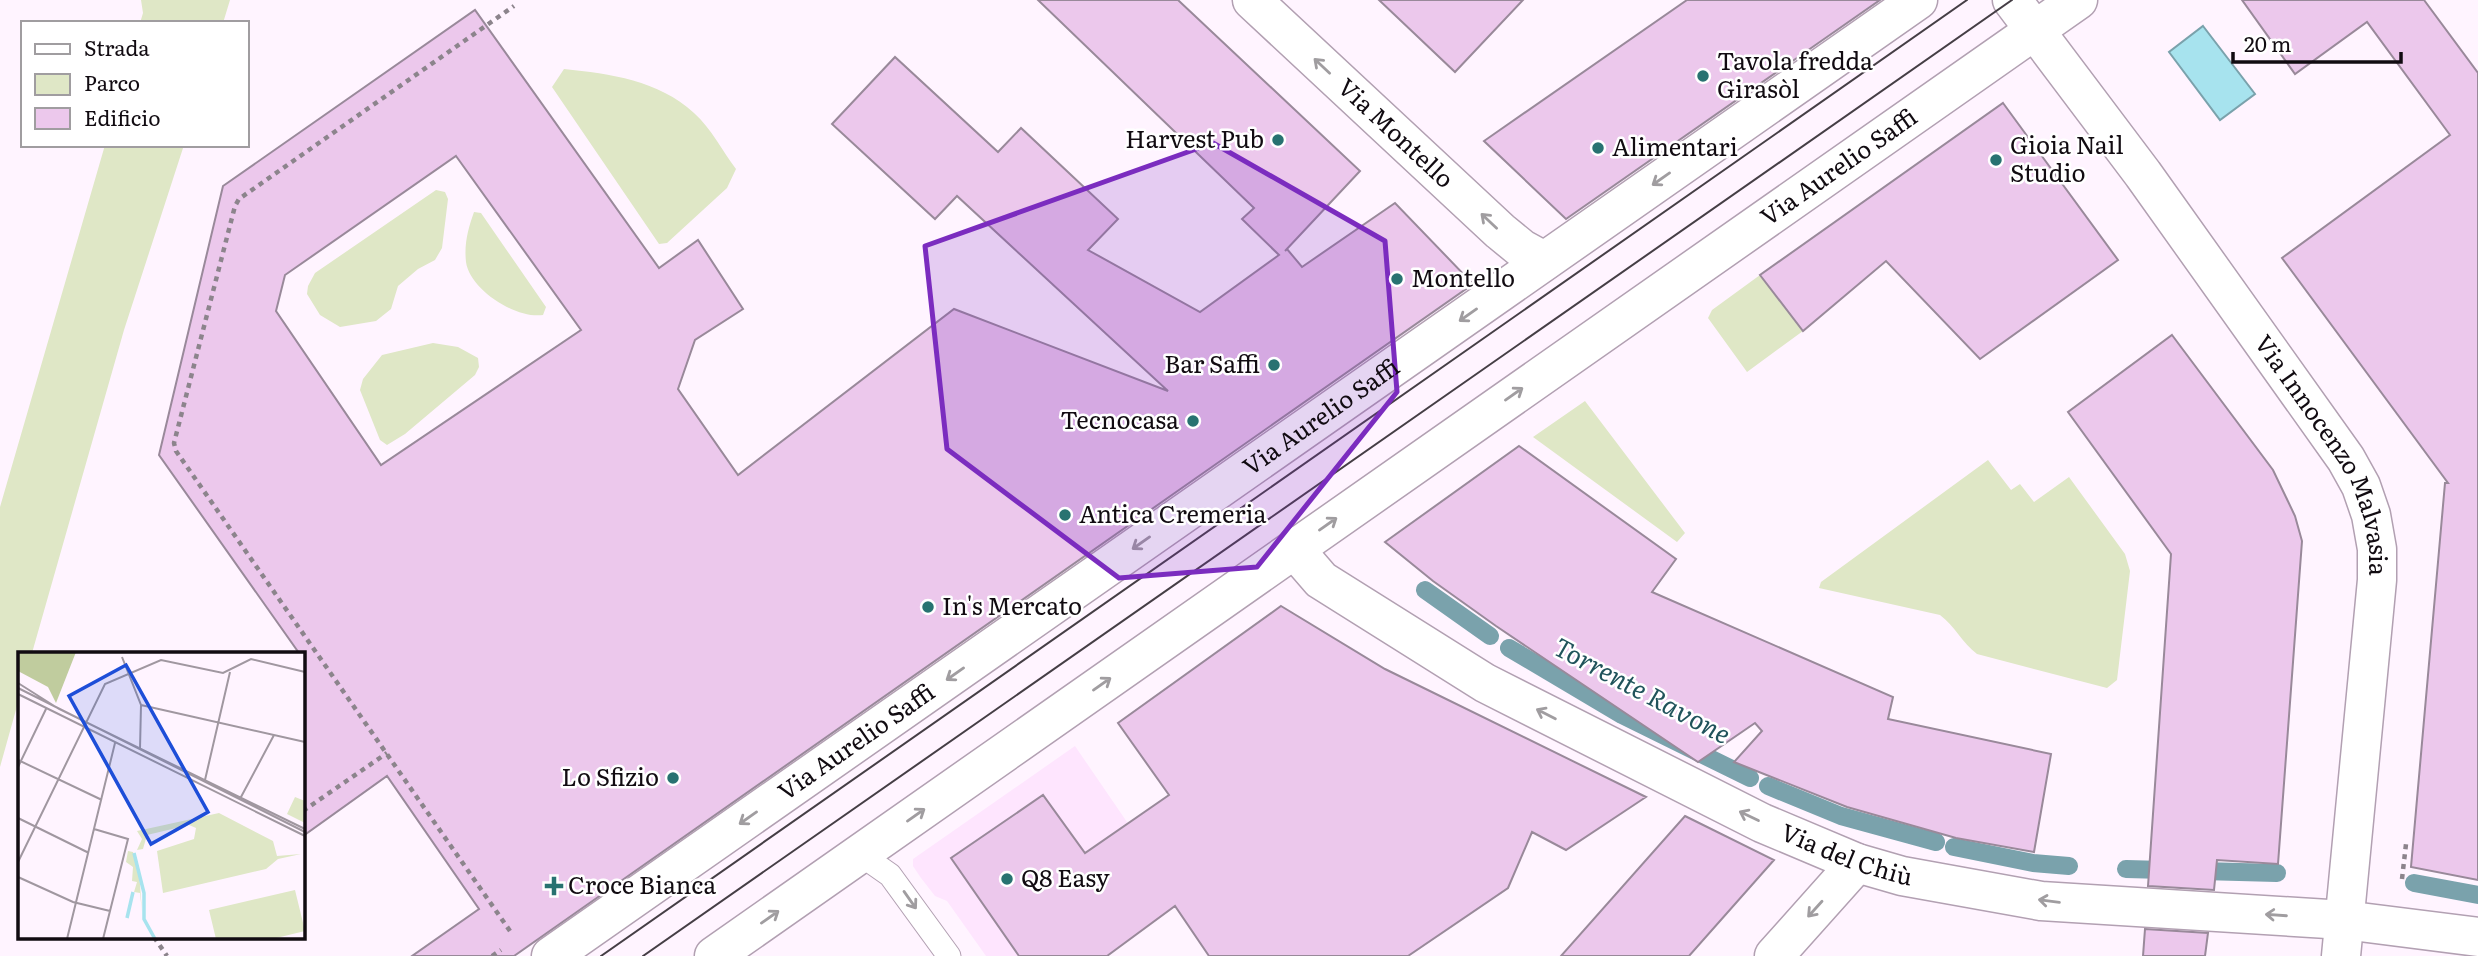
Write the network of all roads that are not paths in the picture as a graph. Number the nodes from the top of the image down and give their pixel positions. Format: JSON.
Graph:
{"nodes":[{"id":1,"x":1252,"y":0,"type":"edge"},
{"id":2,"x":1918,"y":0,"type":"edge"},
{"id":3,"x":2012,"y":0,"type":"edge"},
{"id":4,"x":2078,"y":0,"type":"edge"},
{"id":5,"x":2035,"y":30,"type":"junction"},
{"id":6,"x":1544,"y":261,"type":"junction"},
{"id":7,"x":1297,"y":546,"type":"junction"},
{"id":8,"x":860,"y":854,"type":"junction"},
{"id":9,"x":1857,"y":863,"type":"junction"},
{"id":10,"x":2478,"y":937,"type":"edge"},
{"id":11,"x":2342,"y":938,"type":"edge"},
{"id":12,"x":551,"y":956,"type":"edge"},
{"id":13,"x":713,"y":956,"type":"edge"},
{"id":14,"x":949,"y":956,"type":"edge"},
{"id":15,"x":1774,"y":956,"type":"edge"}],
"edges":[{"from":6,"to":1,"type":"street","name":"Via Montello","one_way":true},
{"from":2,"to":6,"type":"street","name":"Via Aurelio Saffi","one_way":true},
{"from":3,"to":5,"type":"street"},
{"from":4,"to":5,"type":"street","name":"Via Aurelio Saffi"},
{"from":7,"to":5,"type":"street","name":"Via Aurelio Saffi","one_way":true},
{"from":5,"to":11,"type":"street","name":"Via Innocenzo Malvasia"},
{"from":6,"to":12,"type":"street","name":"Via Aurelio Saffi","one_way":true},
{"from":8,"to":7,"type":"street","name":"Via Aurelio Saffi","one_way":true},
{"from":9,"to":7,"type":"street","name":"Via del Chiù","one_way":true},
{"from":13,"to":8,"type":"street","name":"Via Aurelio Saffi","one_way":true},
{"from":8,"to":14,"type":"lane","one_way":true},
{"from":11,"to":9,"type":"street","name":"Via del Chiù","one_way":true},
{"from":9,"to":15,"type":"street","one_way":true},
{"from":10,"to":11,"type":"street","name":"Via del Chiù"}]}
